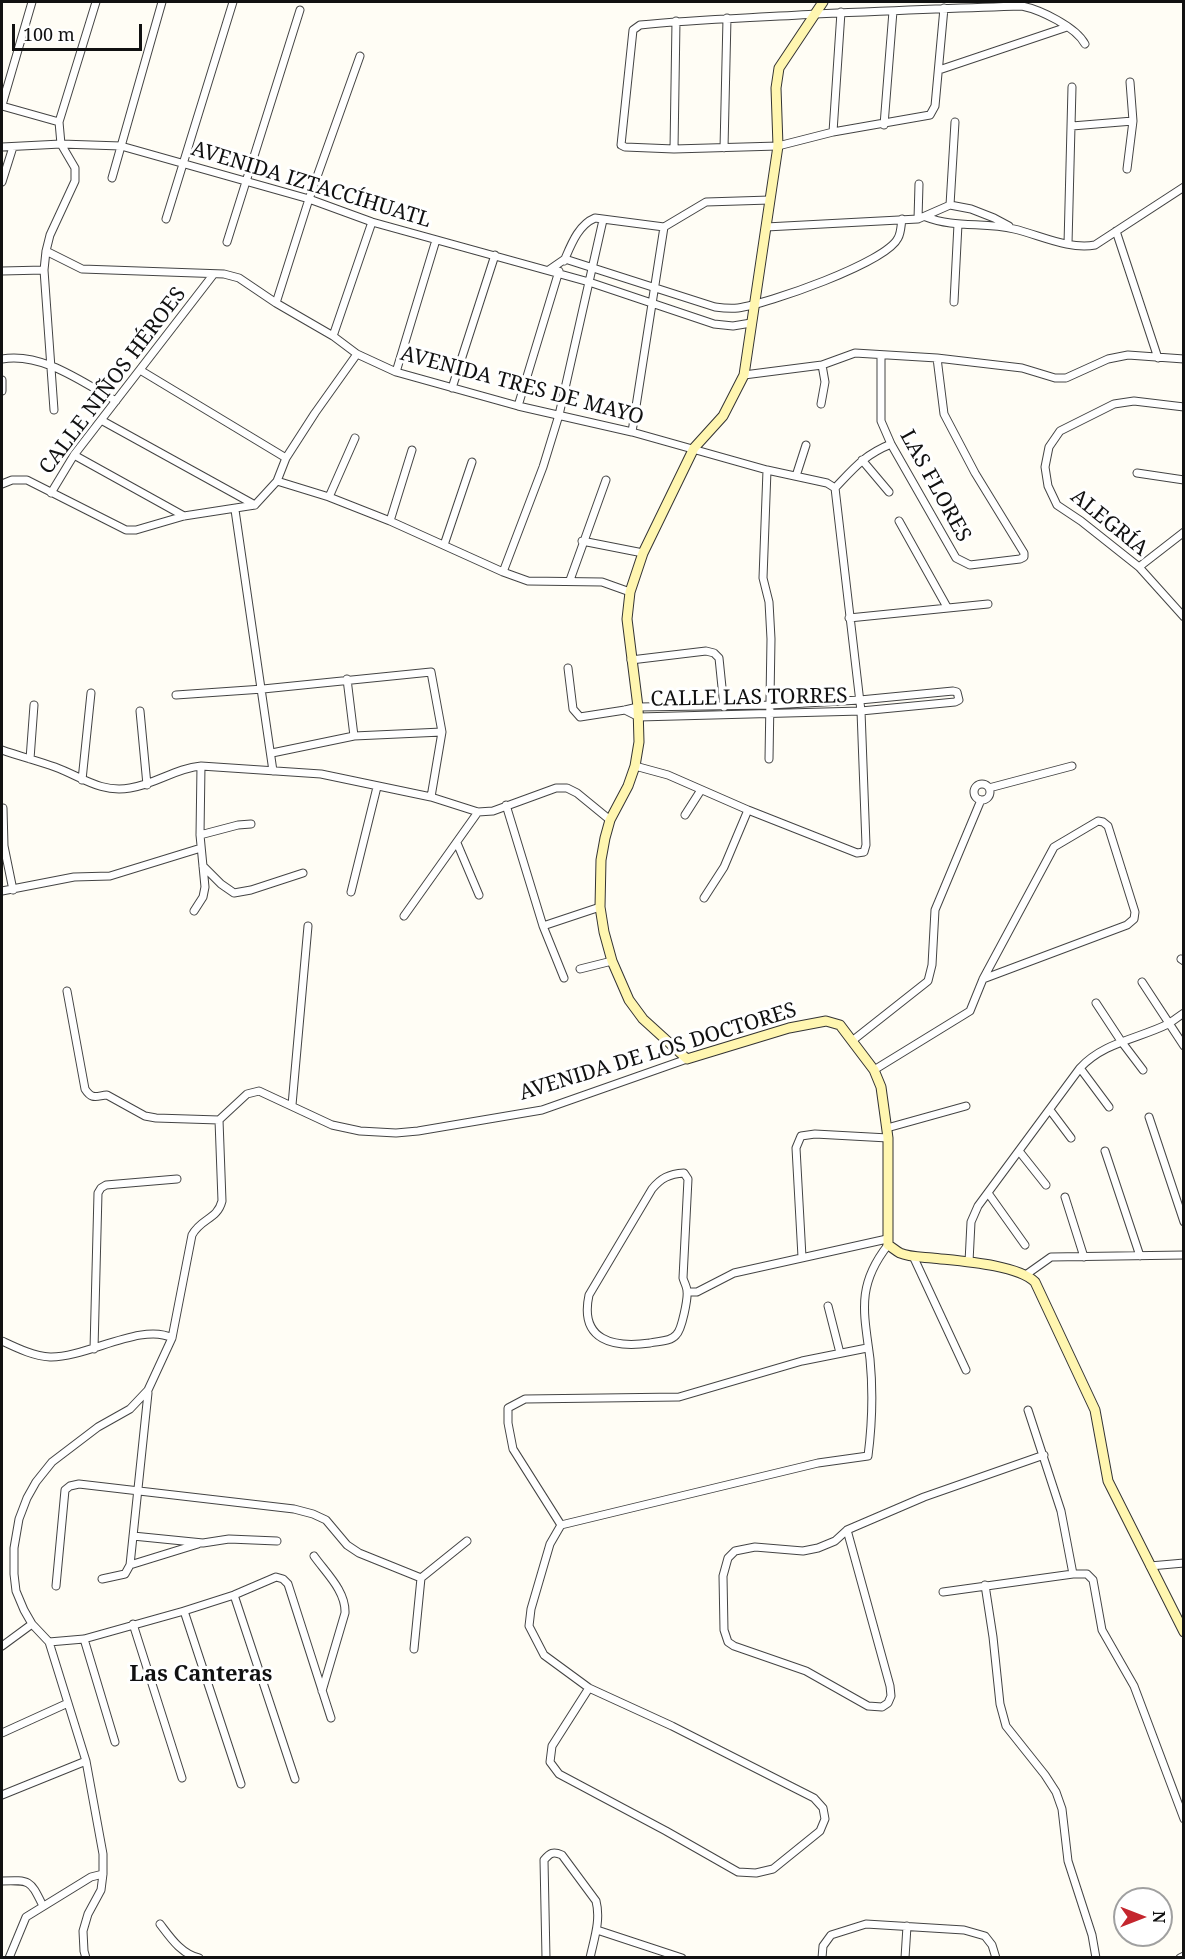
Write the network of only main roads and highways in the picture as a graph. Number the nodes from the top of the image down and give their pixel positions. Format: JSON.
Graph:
{"nodes":[{"id":1,"x":824,"y":2,"type":"edge"},
{"id":2,"x":1184,"y":1632,"type":"edge"}],
"edges":[{"from":1,"to":2,"type":"main road","name":"AVENIDA DE LOS DOCTORES"}]}
